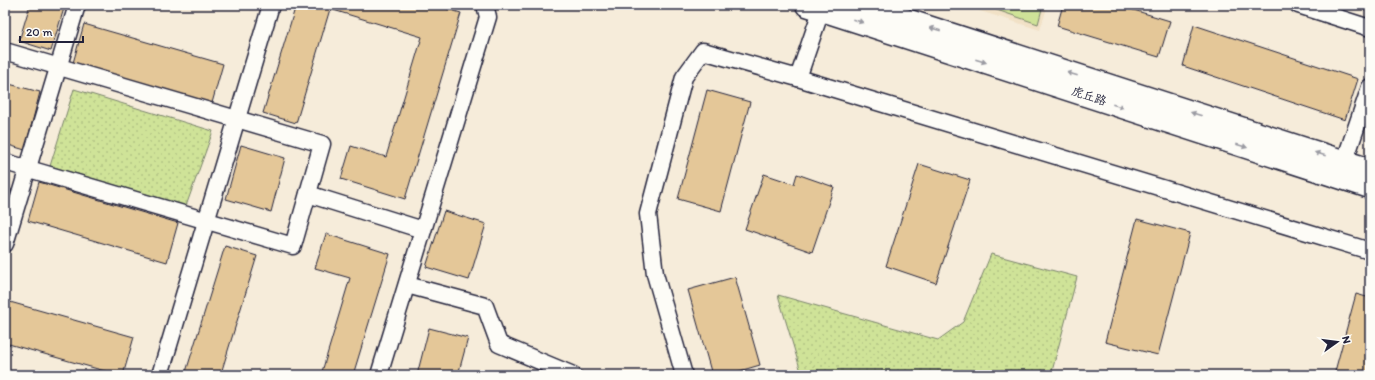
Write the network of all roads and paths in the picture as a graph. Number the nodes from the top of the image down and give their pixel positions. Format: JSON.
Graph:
{"nodes":[{"id":1,"x":77,"y":5,"type":"edge"},
{"id":2,"x":271,"y":5,"type":"edge"},
{"id":3,"x":485,"y":5,"type":"edge"},
{"id":4,"x":860,"y":5,"type":"edge"},
{"id":5,"x":1298,"y":5,"type":"edge"},
{"id":6,"x":817,"y":6,"type":"edge"},
{"id":7,"x":1370,"y":28,"type":"edge"},
{"id":8,"x":5,"y":51,"type":"edge"},
{"id":9,"x":58,"y":67,"type":"junction"},
{"id":10,"x":798,"y":78,"type":"junction"},
{"id":11,"x":1370,"y":87,"type":"edge"},
{"id":12,"x":236,"y":119,"type":"junction"},
{"id":13,"x":5,"y":162,"type":"edge"},
{"id":14,"x":28,"y":169,"type":"junction"},
{"id":15,"x":1342,"y":169,"type":"junction"},
{"id":16,"x":1370,"y":170,"type":"edge"},
{"id":17,"x":1370,"y":187,"type":"edge"},
{"id":18,"x":308,"y":194,"type":"junction"},
{"id":19,"x":206,"y":221,"type":"junction"},
{"id":20,"x":423,"y":230,"type":"junction"},
{"id":21,"x":5,"y":244,"type":"edge"},
{"id":22,"x":1370,"y":251,"type":"edge"},
{"id":23,"x":407,"y":285,"type":"junction"},
{"id":24,"x":160,"y":375,"type":"edge"},
{"id":25,"x":379,"y":375,"type":"edge"},
{"id":26,"x":573,"y":375,"type":"edge"},
{"id":27,"x":684,"y":375,"type":"edge"}],
"edges":[{"from":1,"to":9,"type":"street"},
{"from":2,"to":12,"type":"street"},
{"from":3,"to":20,"type":"street"},
{"from":15,"to":4,"type":"street","name":"虎丘路","one_way":true},
{"from":5,"to":7,"type":"street"},
{"from":6,"to":10,"type":"street"},
{"from":6,"to":15,"type":"street","name":"虎丘路","one_way":true},
{"from":8,"to":9,"type":"street"},
{"from":9,"to":12,"type":"street"},
{"from":9,"to":14,"type":"street"},
{"from":10,"to":22,"type":"street"},
{"from":10,"to":27,"type":"street"},
{"from":11,"to":15,"type":"street"},
{"from":12,"to":18,"type":"street"},
{"from":12,"to":19,"type":"street"},
{"from":13,"to":14,"type":"street"},
{"from":14,"to":19,"type":"street"},
{"from":14,"to":21,"type":"street"},
{"from":15,"to":16,"type":"street","name":"虎丘路"},
{"from":15,"to":17,"type":"street","name":"虎丘路"},
{"from":18,"to":19,"type":"street"},
{"from":18,"to":20,"type":"street"},
{"from":19,"to":24,"type":"street"},
{"from":20,"to":23,"type":"street"},
{"from":23,"to":25,"type":"street"},
{"from":23,"to":26,"type":"street"}]}
